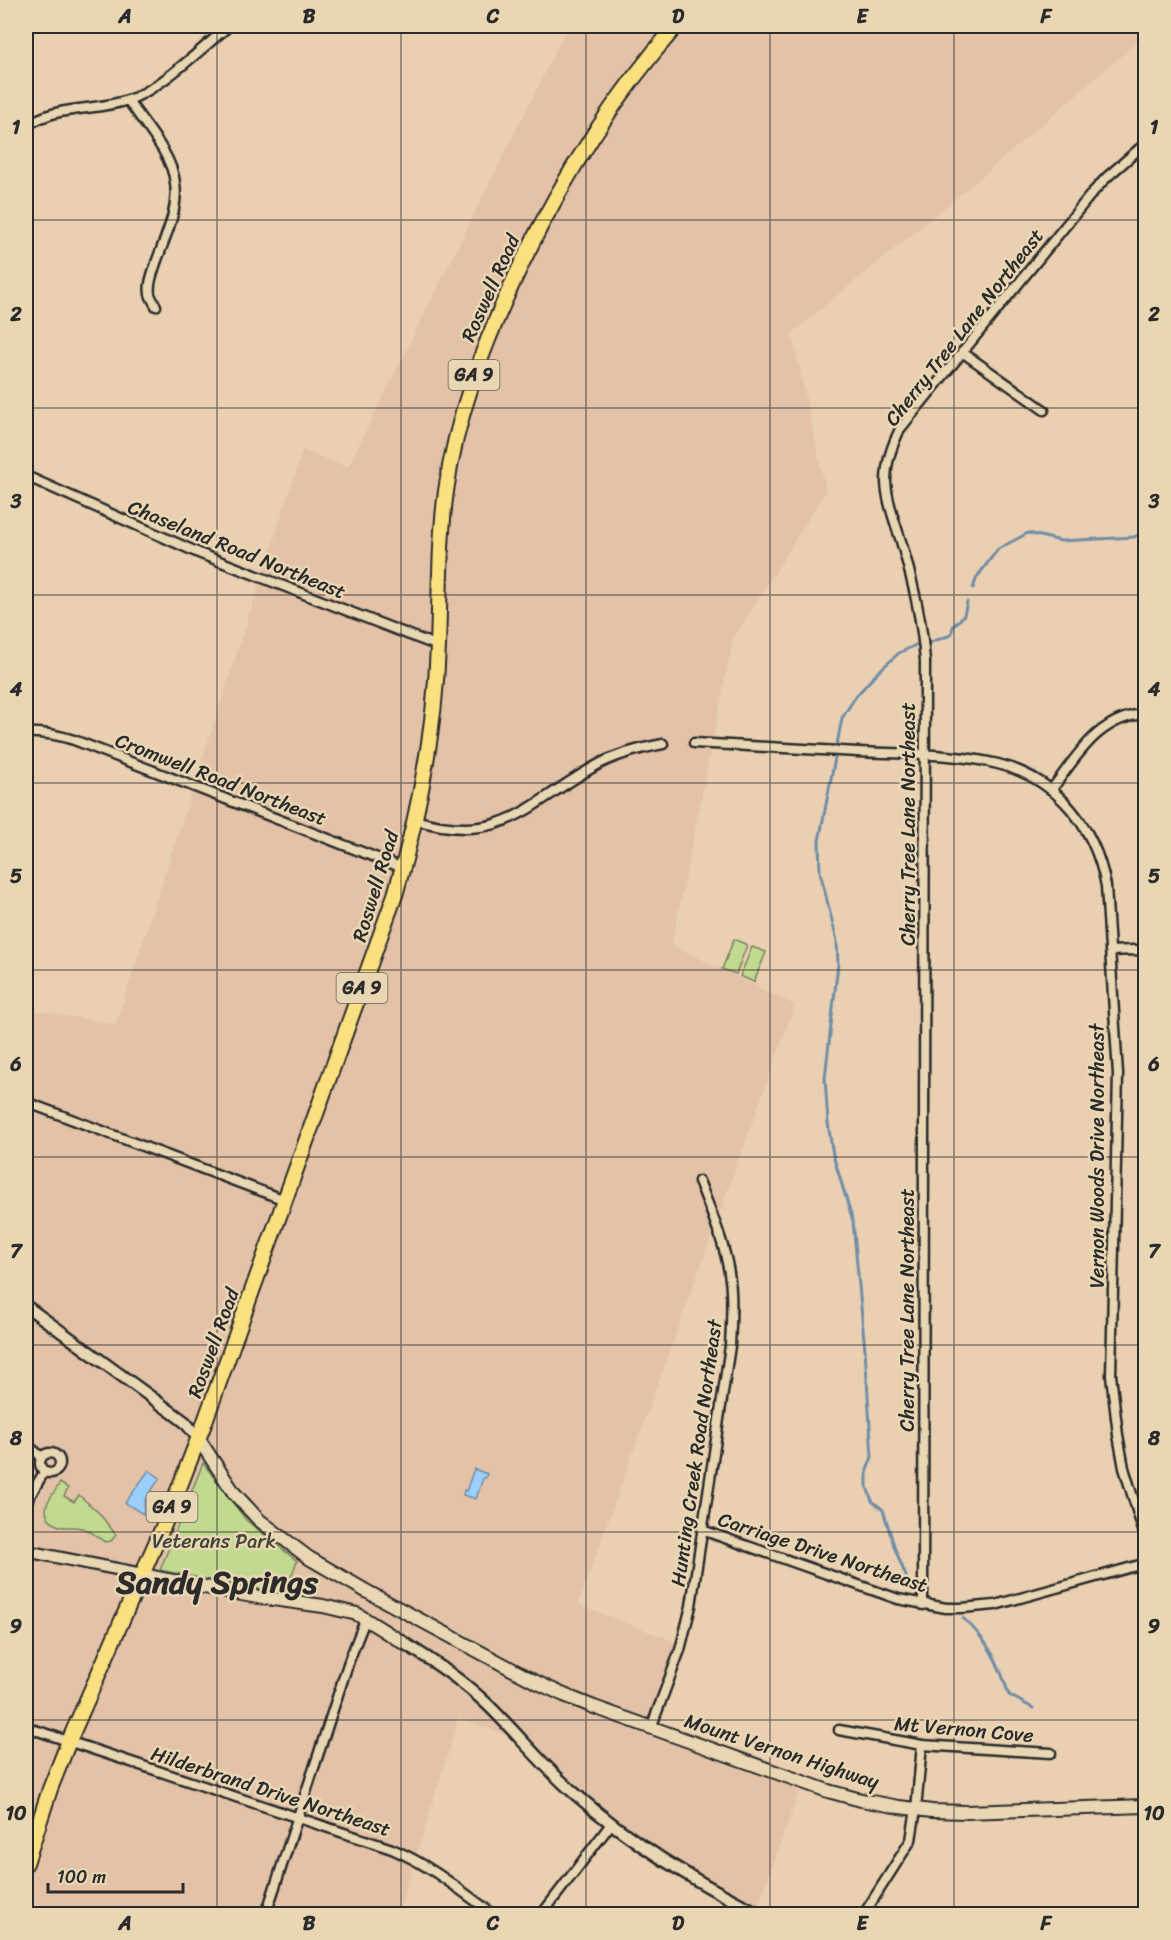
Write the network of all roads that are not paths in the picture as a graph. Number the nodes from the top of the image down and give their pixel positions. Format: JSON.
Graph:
{"nodes":[{"id":1,"x":229,"y":26,"type":"edge"},
{"id":2,"x":676,"y":26,"type":"edge"},
{"id":3,"x":128,"y":100,"type":"junction"},
{"id":4,"x":26,"y":126,"type":"edge"},
{"id":5,"x":1146,"y":143,"type":"edge"},
{"id":6,"x":156,"y":306,"type":"dead end"},
{"id":7,"x":962,"y":352,"type":"junction"},
{"id":8,"x":1044,"y":410,"type":"dead end"},
{"id":9,"x":26,"y":476,"type":"edge"},
{"id":10,"x":438,"y":646,"type":"junction"},
{"id":11,"x":1146,"y":714,"type":"edge"},
{"id":12,"x":26,"y":733,"type":"edge"},
{"id":13,"x":694,"y":743,"type":"dead end"},
{"id":14,"x":663,"y":744,"type":"dead end"},
{"id":15,"x":925,"y":755,"type":"junction"},
{"id":16,"x":1052,"y":789,"type":"junction"},
{"id":17,"x":415,"y":820,"type":"junction"},
{"id":18,"x":403,"y":868,"type":"junction"},
{"id":19,"x":1111,"y":951,"type":"junction"},
{"id":20,"x":1146,"y":951,"type":"edge"},
{"id":21,"x":26,"y":1102,"type":"edge"},
{"id":22,"x":699,"y":1181,"type":"dead end"},
{"id":23,"x":285,"y":1200,"type":"junction"},
{"id":24,"x":26,"y":1306,"type":"edge"},
{"id":25,"x":198,"y":1438,"type":"junction"},
{"id":26,"x":26,"y":1444,"type":"edge"},
{"id":27,"x":42,"y":1457,"type":"junction"},
{"id":28,"x":44,"y":1472,"type":"junction"},
{"id":29,"x":26,"y":1503,"type":"edge"},
{"id":30,"x":702,"y":1530,"type":"junction"},
{"id":31,"x":1146,"y":1540,"type":"edge"},
{"id":32,"x":26,"y":1551,"type":"edge"},
{"id":33,"x":1145,"y":1562,"type":"edge"},
{"id":34,"x":142,"y":1574,"type":"junction"},
{"id":35,"x":923,"y":1605,"type":"junction"},
{"id":36,"x":365,"y":1620,"type":"junction"},
{"id":37,"x":402,"y":1642,"type":"joint"},
{"id":38,"x":26,"y":1726,"type":"edge"},
{"id":39,"x":651,"y":1728,"type":"junction"},
{"id":40,"x":839,"y":1730,"type":"dead end"},
{"id":41,"x":69,"y":1741,"type":"junction"},
{"id":42,"x":922,"y":1745,"type":"junction"},
{"id":43,"x":1051,"y":1753,"type":"dead end"},
{"id":44,"x":1146,"y":1806,"type":"edge"},
{"id":45,"x":916,"y":1809,"type":"junction"},
{"id":46,"x":298,"y":1817,"type":"junction"},
{"id":47,"x":611,"y":1824,"type":"junction"},
{"id":48,"x":26,"y":1863,"type":"edge"},
{"id":49,"x":266,"y":1914,"type":"edge"},
{"id":50,"x":493,"y":1914,"type":"edge"},
{"id":51,"x":542,"y":1914,"type":"edge"},
{"id":52,"x":760,"y":1914,"type":"edge"},
{"id":53,"x":864,"y":1914,"type":"edge"}],
"edges":[{"from":1,"to":3,"type":"street"},
{"from":2,"to":10,"type":"main road","name":"Roswell Road","number":"GA 9"},
{"from":3,"to":4,"type":"street"},
{"from":3,"to":6,"type":"street"},
{"from":5,"to":7,"type":"street","name":"Cherry Tree Lane Northeast"},
{"from":7,"to":8,"type":"street"},
{"from":7,"to":15,"type":"street","name":"Cherry Tree Lane Northeast"},
{"from":9,"to":10,"type":"street","name":"Chaseland Road Northeast"},
{"from":10,"to":17,"type":"main road","name":"Roswell Road","number":"GA 9"},
{"from":11,"to":16,"type":"street"},
{"from":12,"to":18,"type":"street","name":"Cromwell Road Northeast"},
{"from":13,"to":15,"type":"street","name":"Vernon Woods Drive Northeast"},
{"from":14,"to":17,"type":"street"},
{"from":15,"to":16,"type":"street","name":"Vernon Woods Drive Northeast"},
{"from":15,"to":35,"type":"street","name":"Cherry Tree Lane Northeast"},
{"from":16,"to":19,"type":"street","name":"Vernon Woods Drive Northeast"},
{"from":17,"to":18,"type":"main road","name":"Roswell Road","number":"GA 9"},
{"from":18,"to":23,"type":"main road","name":"Roswell Road","number":"GA 9"},
{"from":19,"to":20,"type":"street"},
{"from":19,"to":31,"type":"street","name":"Vernon Woods Drive Northeast"},
{"from":21,"to":23,"type":"street"},
{"from":22,"to":30,"type":"street","name":"Hunting Creek Road Northeast"},
{"from":23,"to":25,"type":"main road","name":"Roswell Road","number":"GA 9"},
{"from":24,"to":25,"type":"street"},
{"from":25,"to":34,"type":"main road","name":"Roswell Road","number":"GA 9"},
{"from":25,"to":39,"type":"main road","name":"Mount Vernon Highway"},
{"from":26,"to":27,"type":"street"},
{"from":27,"to":28,"type":"street"},
{"from":27,"to":28,"type":"street"},
{"from":28,"to":29,"type":"street"},
{"from":30,"to":35,"type":"street","name":"Carriage Drive Northeast"},
{"from":30,"to":39,"type":"street","name":"Hunting Creek Road Northeast"},
{"from":32,"to":34,"type":"street"},
{"from":33,"to":35,"type":"street","name":"Carriage Drive Northeast"},
{"from":34,"to":36,"type":"main road"},
{"from":34,"to":41,"type":"main road","name":"Roswell Road","number":"GA 9"},
{"from":36,"to":37,"type":"main road"},
{"from":36,"to":46,"type":"street"},
{"from":37,"to":47,"type":"street"},
{"from":38,"to":41,"type":"street","name":"Hilderbrand Drive Northeast"},
{"from":39,"to":45,"type":"main road","name":"Mount Vernon Highway"},
{"from":40,"to":42,"type":"street","name":"Mt Vernon Cove"},
{"from":41,"to":46,"type":"street","name":"Hilderbrand Drive Northeast"},
{"from":41,"to":48,"type":"main road","name":"Roswell Road","number":"GA 9"},
{"from":42,"to":43,"type":"street","name":"Mt Vernon Cove"},
{"from":42,"to":45,"type":"street"},
{"from":44,"to":45,"type":"main road","name":"Mount Vernon Highway"},
{"from":45,"to":53,"type":"street"},
{"from":46,"to":49,"type":"street"},
{"from":46,"to":50,"type":"street","name":"Hilderbrand Drive Northeast"},
{"from":47,"to":51,"type":"street"},
{"from":47,"to":52,"type":"street"}]}
